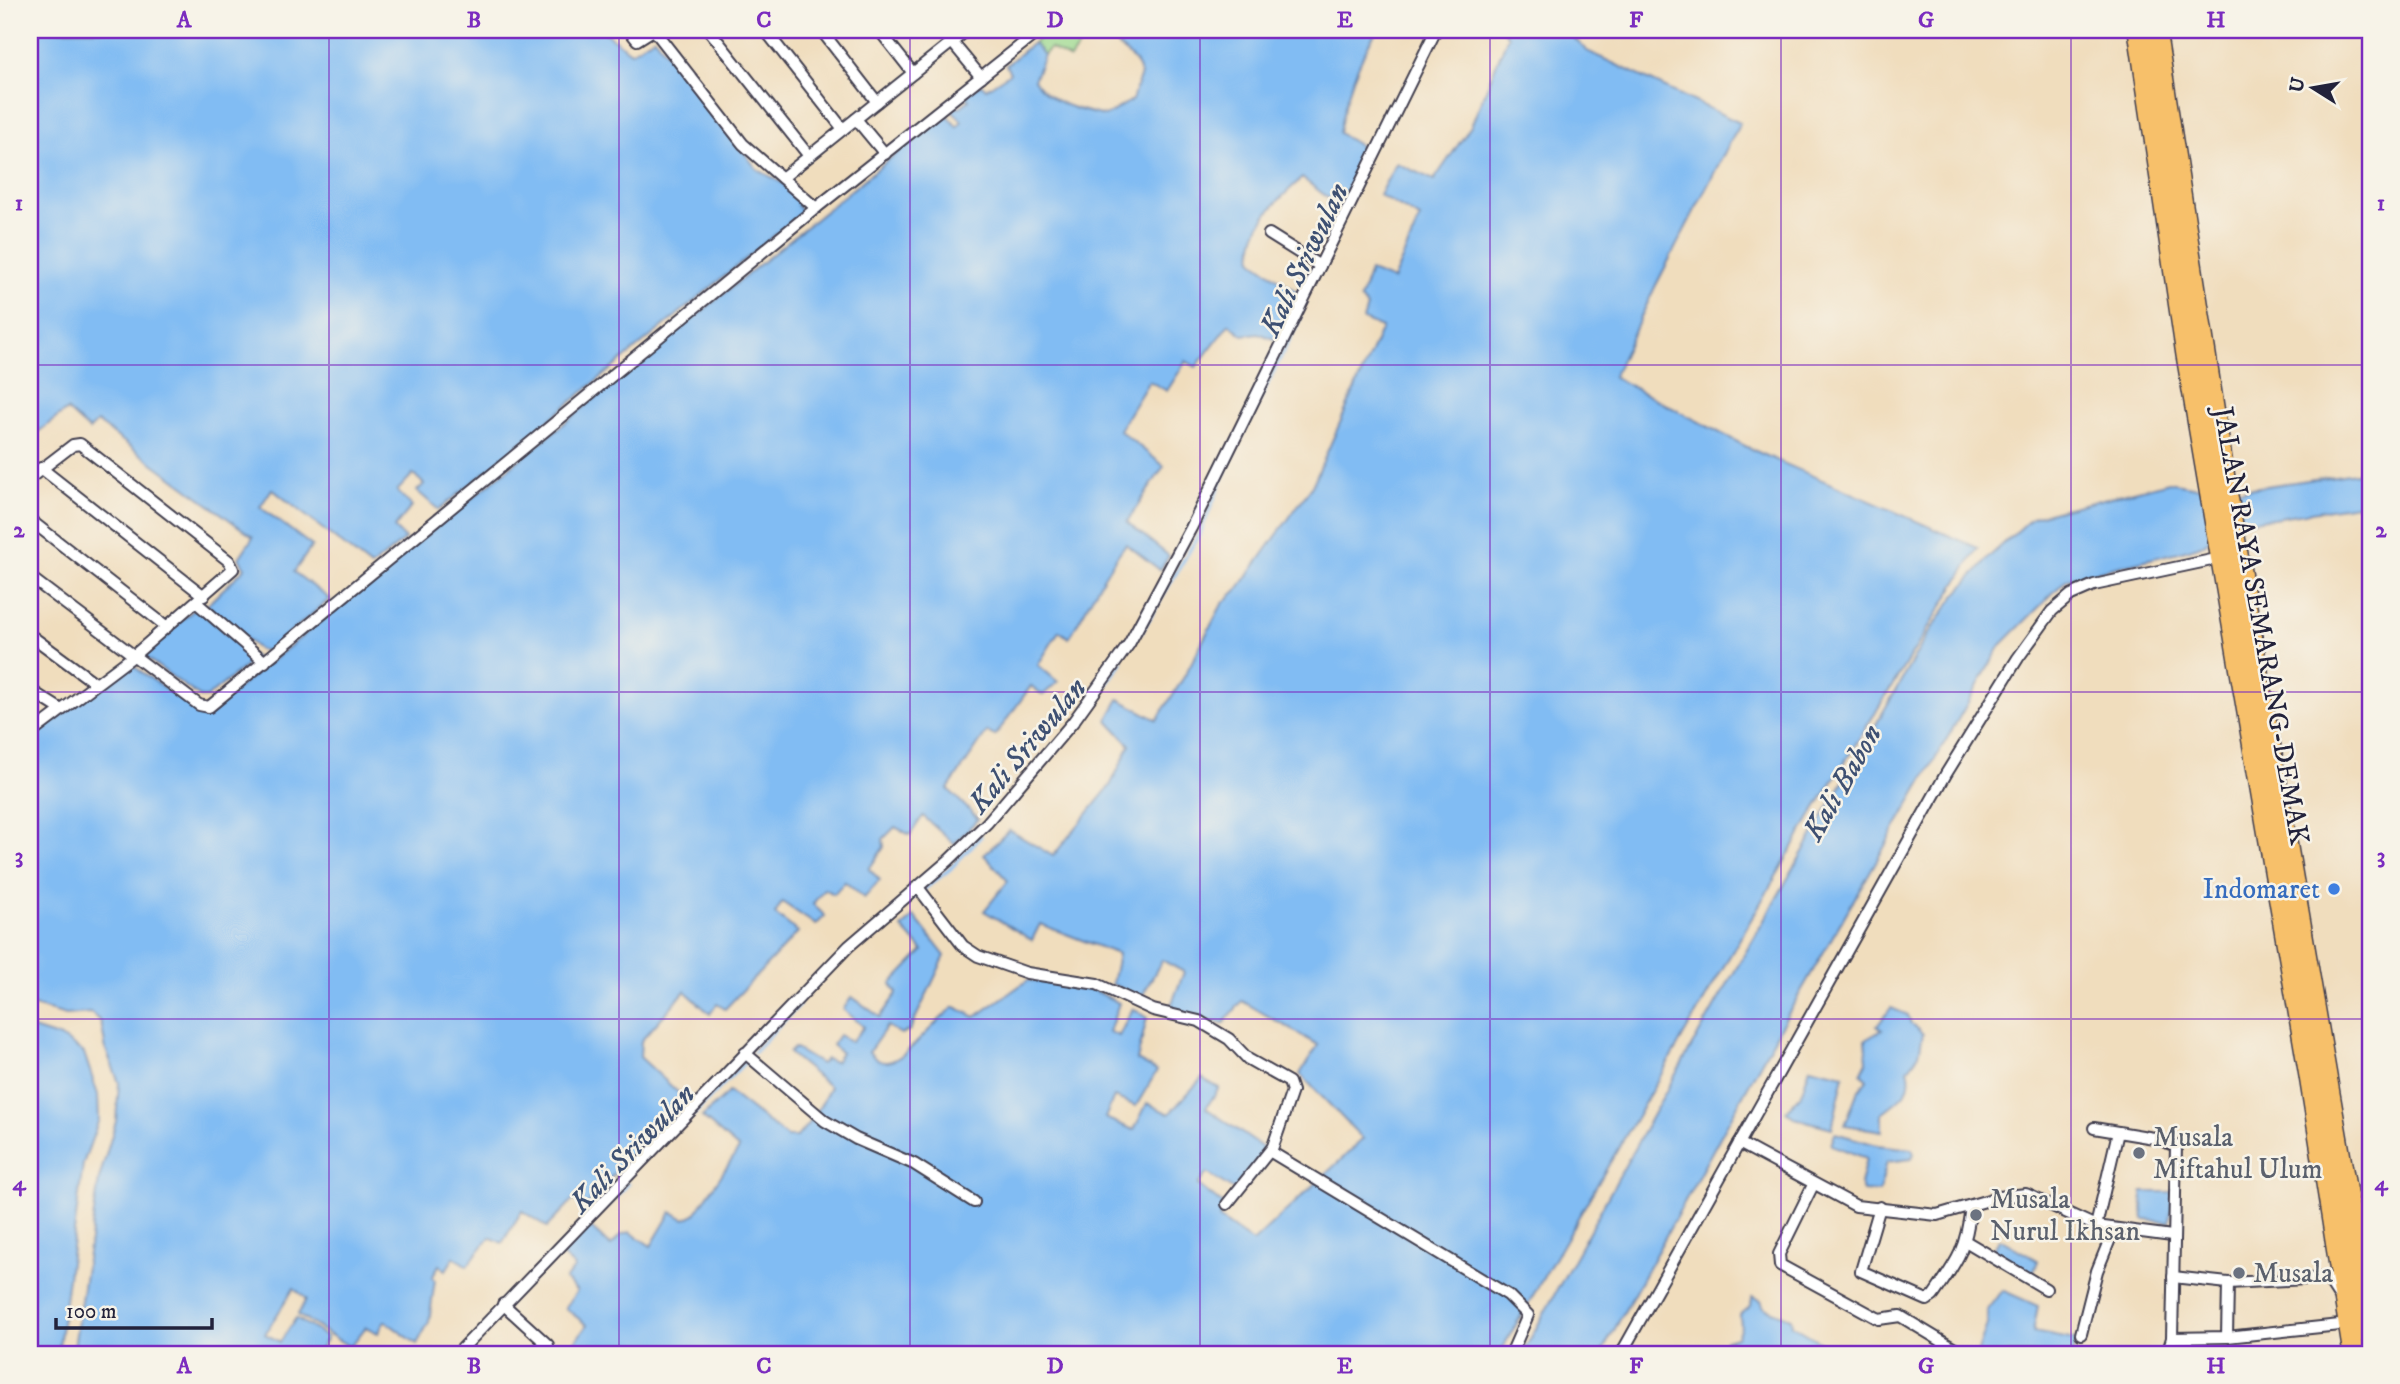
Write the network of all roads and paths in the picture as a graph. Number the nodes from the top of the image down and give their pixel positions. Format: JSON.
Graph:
{"nodes":[{"id":1,"x":629,"y":30,"type":"edge"},
{"id":2,"x":653,"y":30,"type":"edge"},
{"id":3,"x":709,"y":30,"type":"edge"},
{"id":4,"x":765,"y":30,"type":"edge"},
{"id":5,"x":821,"y":30,"type":"edge"},
{"id":6,"x":879,"y":30,"type":"edge"},
{"id":7,"x":942,"y":30,"type":"edge"},
{"id":8,"x":967,"y":30,"type":"edge"},
{"id":9,"x":1040,"y":30,"type":"edge"},
{"id":10,"x":1436,"y":30,"type":"edge"},
{"id":11,"x":2139,"y":30,"type":"edge"},
{"id":12,"x":2155,"y":30,"type":"edge"},
{"id":13,"x":952,"y":42,"type":"junction"},
{"id":14,"x":913,"y":73,"type":"junction"},
{"id":15,"x":981,"y":78,"type":"junction"},
{"id":16,"x":877,"y":102,"type":"junction"},
{"id":17,"x":856,"y":118,"type":"junction"},
{"id":18,"x":843,"y":129,"type":"junction"},
{"id":19,"x":885,"y":155,"type":"junction"},
{"id":20,"x":809,"y":156,"type":"junction"},
{"id":21,"x":782,"y":178,"type":"junction"},
{"id":22,"x":816,"y":208,"type":"junction"},
{"id":23,"x":1269,"y":234,"type":"dead end"},
{"id":24,"x":1320,"y":266,"type":"junction"},
{"id":25,"x":41,"y":468,"type":"junction"},
{"id":26,"x":30,"y":478,"type":"edge"},
{"id":27,"x":2216,"y":481,"type":"junction"},
{"id":28,"x":30,"y":520,"type":"edge"},
{"id":29,"x":2224,"y":546,"type":"junction"},
{"id":30,"x":30,"y":577,"type":"edge"},
{"id":31,"x":201,"y":600,"type":"junction"},
{"id":32,"x":167,"y":627,"type":"junction"},
{"id":33,"x":30,"y":635,"type":"edge"},
{"id":34,"x":132,"y":657,"type":"junction"},
{"id":35,"x":265,"y":662,"type":"junction"},
{"id":36,"x":95,"y":683,"type":"junction"},
{"id":37,"x":30,"y":690,"type":"edge"},
{"id":38,"x":60,"y":709,"type":"junction"},
{"id":39,"x":30,"y":734,"type":"edge"},
{"id":40,"x":917,"y":886,"type":"junction"},
{"id":41,"x":745,"y":1053,"type":"junction"},
{"id":42,"x":2094,"y":1128,"type":"dead end"},
{"id":43,"x":2118,"y":1132,"type":"junction"},
{"id":44,"x":1739,"y":1143,"type":"junction"},
{"id":45,"x":1271,"y":1149,"type":"junction"},
{"id":46,"x":1813,"y":1185,"type":"junction"},
{"id":47,"x":974,"y":1202,"type":"dead end"},
{"id":48,"x":1227,"y":1204,"type":"dead end"},
{"id":49,"x":1971,"y":1206,"type":"junction"},
{"id":50,"x":1880,"y":1207,"type":"junction"},
{"id":51,"x":2096,"y":1226,"type":"junction"},
{"id":52,"x":2115,"y":1229,"type":"junction"},
{"id":53,"x":2172,"y":1236,"type":"junction"},
{"id":54,"x":1966,"y":1242,"type":"junction"},
{"id":55,"x":2173,"y":1277,"type":"junction"},
{"id":56,"x":2228,"y":1283,"type":"junction"},
{"id":57,"x":2046,"y":1289,"type":"dead end"},
{"id":58,"x":2344,"y":1296,"type":"junction"},
{"id":59,"x":503,"y":1304,"type":"junction"},
{"id":60,"x":2349,"y":1324,"type":"junction"},
{"id":61,"x":2081,"y":1334,"type":"dead end"},
{"id":62,"x":2370,"y":1334,"type":"edge"},
{"id":63,"x":2227,"y":1336,"type":"junction"},
{"id":64,"x":2172,"y":1338,"type":"junction"},
{"id":65,"x":548,"y":1345,"type":"dead end"},
{"id":66,"x":457,"y":1354,"type":"edge"},
{"id":67,"x":1511,"y":1354,"type":"edge"},
{"id":68,"x":1620,"y":1354,"type":"edge"},
{"id":69,"x":1963,"y":1354,"type":"edge"},
{"id":70,"x":2167,"y":1354,"type":"edge"},
{"id":71,"x":2354,"y":1354,"type":"edge"}],
"edges":[{"from":1,"to":2,"type":"street"},
{"from":2,"to":21,"type":"street"},
{"from":3,"to":20,"type":"street"},
{"from":4,"to":18,"type":"street"},
{"from":5,"to":16,"type":"street"},
{"from":6,"to":14,"type":"street"},
{"from":7,"to":13,"type":"street"},
{"from":8,"to":13,"type":"street"},
{"from":9,"to":15,"type":"street"},
{"from":10,"to":24,"type":"street"},
{"from":11,"to":27,"type":"highway","name":"JALAN RAYA SEMARANG-DEMAK"},
{"from":12,"to":27,"type":"highway","name":"JALAN RAYA SEMARANG-DEMAK"},
{"from":13,"to":14,"type":"street"},
{"from":13,"to":15,"type":"street"},
{"from":14,"to":16,"type":"street"},
{"from":15,"to":19,"type":"street"},
{"from":16,"to":17,"type":"street"},
{"from":17,"to":18,"type":"street"},
{"from":17,"to":19,"type":"street"},
{"from":18,"to":20,"type":"street"},
{"from":19,"to":22,"type":"street"},
{"from":20,"to":21,"type":"street"},
{"from":21,"to":22,"type":"street"},
{"from":22,"to":35,"type":"street"},
{"from":23,"to":24,"type":"street"},
{"from":24,"to":40,"type":"street"},
{"from":25,"to":26,"type":"street"},
{"from":25,"to":31,"type":"street"},
{"from":25,"to":31,"type":"street"},
{"from":27,"to":29,"type":"highway","name":"JALAN RAYA SEMARANG-DEMAK"},
{"from":28,"to":32,"type":"street"},
{"from":29,"to":44,"type":"street"},
{"from":29,"to":58,"type":"highway","name":"JALAN RAYA SEMARANG-DEMAK"},
{"from":29,"to":62,"type":"highway","name":"JALAN RAYA SEMARANG-DEMAK"},
{"from":30,"to":34,"type":"street"},
{"from":31,"to":32,"type":"street"},
{"from":31,"to":35,"type":"street"},
{"from":32,"to":34,"type":"street"},
{"from":33,"to":36,"type":"street"},
{"from":34,"to":35,"type":"street"},
{"from":34,"to":36,"type":"street"},
{"from":36,"to":38,"type":"street"},
{"from":37,"to":38,"type":"street"},
{"from":38,"to":39,"type":"street"},
{"from":40,"to":41,"type":"street"},
{"from":40,"to":45,"type":"street"},
{"from":41,"to":47,"type":"street"},
{"from":41,"to":59,"type":"street"},
{"from":42,"to":43,"type":"street"},
{"from":43,"to":51,"type":"street"},
{"from":43,"to":53,"type":"street"},
{"from":44,"to":46,"type":"street"},
{"from":44,"to":68,"type":"street"},
{"from":45,"to":48,"type":"street"},
{"from":45,"to":67,"type":"street"},
{"from":46,"to":50,"type":"street"},
{"from":46,"to":69,"type":"street"},
{"from":49,"to":50,"type":"street"},
{"from":49,"to":51,"type":"street"},
{"from":49,"to":54,"type":"street"},
{"from":50,"to":54,"type":"street"},
{"from":51,"to":52,"type":"street"},
{"from":52,"to":53,"type":"street"},
{"from":52,"to":61,"type":"street"},
{"from":53,"to":55,"type":"street"},
{"from":54,"to":57,"type":"street"},
{"from":55,"to":56,"type":"street"},
{"from":55,"to":64,"type":"street"},
{"from":56,"to":58,"type":"street"},
{"from":56,"to":63,"type":"street"},
{"from":58,"to":60,"type":"highway","name":"JALAN RAYA SEMARANG-DEMAK"},
{"from":59,"to":65,"type":"street"},
{"from":59,"to":66,"type":"street"},
{"from":60,"to":63,"type":"street"},
{"from":60,"to":71,"type":"highway","name":"JALAN RAYA SEMARANG-DEMAK"},
{"from":63,"to":64,"type":"street"},
{"from":64,"to":70,"type":"street"}]}
